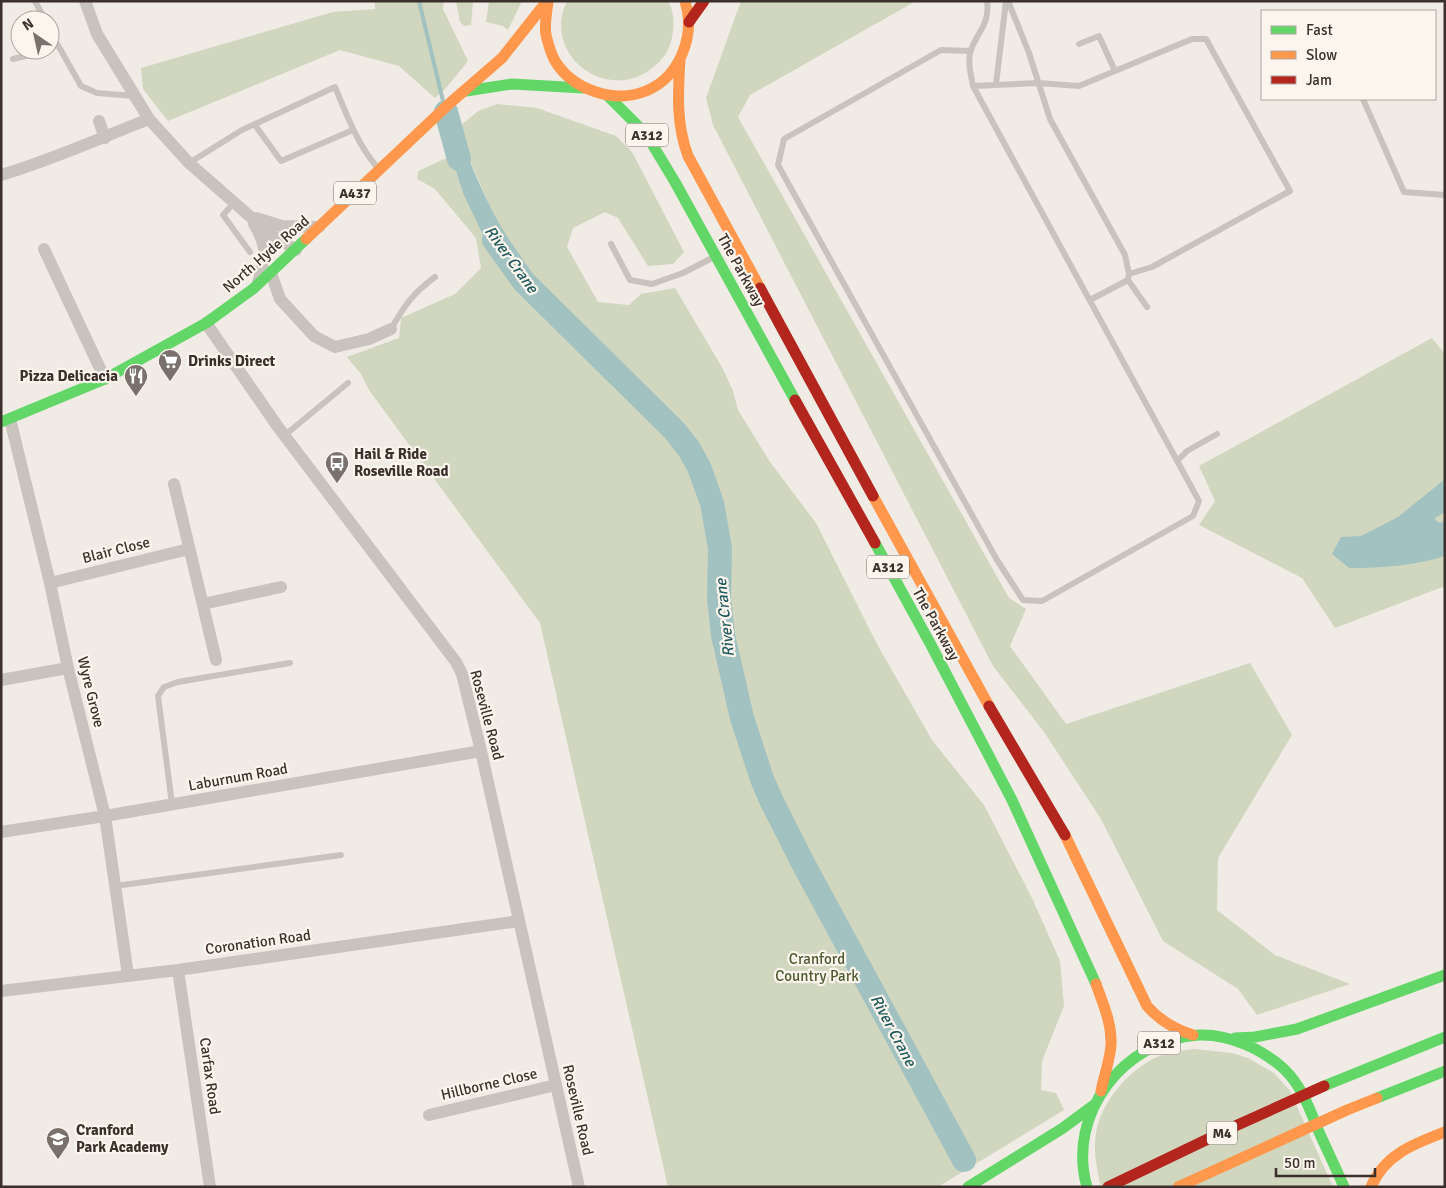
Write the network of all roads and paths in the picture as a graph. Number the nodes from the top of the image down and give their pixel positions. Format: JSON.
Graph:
{"nodes":[{"id":1,"x":85,"y":1,"type":"edge"},
{"id":2,"x":548,"y":1,"type":"edge"},
{"id":3,"x":686,"y":1,"type":"edge"},
{"id":4,"x":704,"y":1,"type":"edge"},
{"id":5,"x":987,"y":1,"type":"edge"},
{"id":6,"x":1007,"y":1,"type":"edge"},
{"id":7,"x":689,"y":22,"type":"junction"},
{"id":8,"x":1079,"y":44,"type":"dead end"},
{"id":9,"x":60,"y":51,"type":"edge"},
{"id":10,"x":970,"y":51,"type":"junction"},
{"id":11,"x":680,"y":59,"type":"junction"},
{"id":12,"x":1115,"y":71,"type":"junction"},
{"id":13,"x":1038,"y":83,"type":"junction"},
{"id":14,"x":996,"y":84,"type":"junction"},
{"id":15,"x":973,"y":86,"type":"junction"},
{"id":16,"x":582,"y":88,"type":"junction"},
{"id":17,"x":466,"y":91,"type":"junction"},
{"id":18,"x":136,"y":96,"type":"junction"},
{"id":19,"x":608,"y":96,"type":"junction"},
{"id":20,"x":1363,"y":100,"type":"edge"},
{"id":21,"x":149,"y":119,"type":"junction"},
{"id":22,"x":99,"y":121,"type":"dead end"},
{"id":23,"x":255,"y":125,"type":"junction"},
{"id":24,"x":354,"y":130,"type":"junction"},
{"id":25,"x":105,"y":138,"type":"junction"},
{"id":26,"x":189,"y":163,"type":"junction"},
{"id":27,"x":380,"y":170,"type":"junction"},
{"id":28,"x":1,"y":175,"type":"edge"},
{"id":29,"x":1445,"y":196,"type":"edge"},
{"id":30,"x":234,"y":203,"type":"junction"},
{"id":31,"x":251,"y":217,"type":"junction"},
{"id":32,"x":319,"y":227,"type":"junction"},
{"id":33,"x":611,"y":244,"type":"dead end"},
{"id":34,"x":44,"y":249,"type":"dead end"},
{"id":35,"x":296,"y":250,"type":"junction"},
{"id":36,"x":250,"y":252,"type":"dead end"},
{"id":37,"x":716,"y":256,"type":"junction"},
{"id":38,"x":271,"y":273,"type":"junction"},
{"id":39,"x":435,"y":277,"type":"dead end"},
{"id":40,"x":1128,"y":277,"type":"junction"},
{"id":41,"x":258,"y":286,"type":"junction"},
{"id":42,"x":1090,"y":300,"type":"junction"},
{"id":43,"x":1147,"y":307,"type":"dead end"},
{"id":44,"x":206,"y":323,"type":"junction"},
{"id":45,"x":391,"y":329,"type":"joint"},
{"id":46,"x":105,"y":379,"type":"junction"},
{"id":47,"x":348,"y":383,"type":"dead end"},
{"id":48,"x":5,"y":420,"type":"edge"},
{"id":49,"x":1217,"y":434,"type":"dead end"},
{"id":50,"x":285,"y":435,"type":"junction"},
{"id":51,"x":1177,"y":461,"type":"junction"},
{"id":52,"x":174,"y":484,"type":"dead end"},
{"id":53,"x":190,"y":549,"type":"junction"},
{"id":54,"x":50,"y":583,"type":"junction"},
{"id":55,"x":281,"y":587,"type":"dead end"},
{"id":56,"x":203,"y":604,"type":"junction"},
{"id":57,"x":216,"y":660,"type":"dead end"},
{"id":58,"x":290,"y":663,"type":"dead end"},
{"id":59,"x":68,"y":668,"type":"junction"},
{"id":60,"x":1,"y":680,"type":"edge"},
{"id":61,"x":481,"y":751,"type":"junction"},
{"id":62,"x":172,"y":804,"type":"junction"},
{"id":63,"x":105,"y":816,"type":"junction"},
{"id":64,"x":1,"y":832,"type":"edge"},
{"id":65,"x":341,"y":855,"type":"dead end"},
{"id":66,"x":115,"y":886,"type":"junction"},
{"id":67,"x":519,"y":921,"type":"junction"},
{"id":68,"x":178,"y":970,"type":"junction"},
{"id":69,"x":128,"y":975,"type":"junction"},
{"id":70,"x":1445,"y":975,"type":"edge"},
{"id":71,"x":1,"y":991,"type":"edge"},
{"id":72,"x":1193,"y":1035,"type":"junction"},
{"id":73,"x":1445,"y":1037,"type":"edge"},
{"id":74,"x":1233,"y":1038,"type":"junction"},
{"id":75,"x":1445,"y":1070,"type":"edge"},
{"id":76,"x":556,"y":1085,"type":"junction"},
{"id":77,"x":1102,"y":1091,"type":"junction"},
{"id":78,"x":1094,"y":1105,"type":"junction"},
{"id":79,"x":429,"y":1115,"type":"dead end"},
{"id":80,"x":1445,"y":1132,"type":"edge"},
{"id":81,"x":210,"y":1187,"type":"edge"},
{"id":82,"x":579,"y":1187,"type":"edge"},
{"id":83,"x":968,"y":1187,"type":"edge"},
{"id":84,"x":1087,"y":1187,"type":"edge"},
{"id":85,"x":1108,"y":1187,"type":"edge"},
{"id":86,"x":1178,"y":1187,"type":"edge"},
{"id":87,"x":1344,"y":1187,"type":"edge"},
{"id":88,"x":1371,"y":1187,"type":"edge"}],
"edges":[{"from":1,"to":18,"type":"street"},
{"from":2,"to":16,"type":"main road"},
{"from":2,"to":17,"type":"main road","name":"North Hyde Road","number":"A437"},
{"from":3,"to":7,"type":"main road"},
{"from":4,"to":7,"type":"main road"},
{"from":5,"to":10,"type":"lane"},
{"from":6,"to":13,"type":"lane"},
{"from":6,"to":14,"type":"lane"},
{"from":7,"to":11,"type":"main road"},
{"from":8,"to":12,"type":"lane"},
{"from":9,"to":18,"type":"lane"},
{"from":10,"to":15,"type":"lane"},
{"from":10,"to":51,"type":"lane"},
{"from":11,"to":19,"type":"main road"},
{"from":11,"to":72,"type":"main road","name":"The Parkway","number":"A312"},
{"from":12,"to":13,"type":"lane"},
{"from":12,"to":40,"type":"lane"},
{"from":13,"to":14,"type":"lane"},
{"from":13,"to":40,"type":"lane"},
{"from":14,"to":15,"type":"lane"},
{"from":15,"to":42,"type":"lane"},
{"from":16,"to":17,"type":"main road","name":"North Hyde Road","number":"A437"},
{"from":16,"to":19,"type":"main road"},
{"from":17,"to":27,"type":"main road","name":"North Hyde Road","number":"A437"},
{"from":18,"to":21,"type":"street"},
{"from":19,"to":37,"type":"main road","name":"The Parkway","number":"A312"},
{"from":20,"to":29,"type":"lane"},
{"from":21,"to":25,"type":"street"},
{"from":21,"to":26,"type":"street"},
{"from":22,"to":25,"type":"street"},
{"from":23,"to":24,"type":"lane"},
{"from":23,"to":24,"type":"lane"},
{"from":23,"to":26,"type":"lane"},
{"from":24,"to":27,"type":"lane"},
{"from":25,"to":28,"type":"street"},
{"from":26,"to":30,"type":"street"},
{"from":27,"to":32,"type":"main road","name":"North Hyde Road","number":"A437"},
{"from":30,"to":31,"type":"street"},
{"from":30,"to":36,"type":"lane"},
{"from":31,"to":32,"type":"street"},
{"from":31,"to":35,"type":"street"},
{"from":31,"to":41,"type":"street"},
{"from":32,"to":35,"type":"main road","name":"North Hyde Road","number":"A437"},
{"from":33,"to":37,"type":"lane"},
{"from":34,"to":46,"type":"street"},
{"from":35,"to":38,"type":"main road","name":"North Hyde Road","number":"A437"},
{"from":37,"to":77,"type":"main road","name":"The Parkway","number":"A312"},
{"from":38,"to":41,"type":"main road","name":"North Hyde Road","number":"A437"},
{"from":38,"to":45,"type":"street"},
{"from":39,"to":45,"type":"lane"},
{"from":40,"to":42,"type":"lane"},
{"from":40,"to":43,"type":"lane"},
{"from":41,"to":44,"type":"main road","name":"North Hyde Road","number":"A437"},
{"from":42,"to":51,"type":"lane"},
{"from":44,"to":46,"type":"main road","name":"North Hyde Road","number":"A437"},
{"from":44,"to":50,"type":"street","name":"Roseville Road"},
{"from":46,"to":48,"type":"main road","name":"North Hyde Road","number":"A437"},
{"from":47,"to":50,"type":"lane"},
{"from":48,"to":54,"type":"street","name":"Wyre Grove"},
{"from":49,"to":51,"type":"lane"},
{"from":50,"to":61,"type":"street","name":"Roseville Road"},
{"from":52,"to":53,"type":"street"},
{"from":53,"to":54,"type":"street","name":"Blair Close"},
{"from":53,"to":56,"type":"street"},
{"from":54,"to":59,"type":"street","name":"Wyre Grove"},
{"from":55,"to":56,"type":"street"},
{"from":56,"to":57,"type":"street"},
{"from":58,"to":62,"type":"lane"},
{"from":59,"to":60,"type":"street"},
{"from":59,"to":63,"type":"street","name":"Wyre Grove"},
{"from":61,"to":62,"type":"street","name":"Laburnum Road"},
{"from":61,"to":67,"type":"street","name":"Roseville Road"},
{"from":62,"to":63,"type":"street","name":"Laburnum Road"},
{"from":63,"to":64,"type":"street","name":"Laburnum Road"},
{"from":63,"to":66,"type":"street","name":"Wyre Grove"},
{"from":65,"to":66,"type":"lane"},
{"from":66,"to":69,"type":"street","name":"Wyre Grove"},
{"from":67,"to":68,"type":"street","name":"Coronation Road"},
{"from":67,"to":76,"type":"street","name":"Roseville Road"},
{"from":68,"to":69,"type":"street","name":"Coronation Road"},
{"from":68,"to":81,"type":"street","name":"Carfax Road"},
{"from":69,"to":71,"type":"street","name":"Coronation Road"},
{"from":70,"to":74,"type":"main road"},
{"from":72,"to":74,"type":"main road","number":"A312"},
{"from":72,"to":77,"type":"main road","number":"A312"},
{"from":73,"to":85,"type":"main road","number":"M4"},
{"from":74,"to":87,"type":"main road","number":"A312"},
{"from":75,"to":86,"type":"main road","number":"M4"},
{"from":76,"to":79,"type":"street","name":"Hillborne Close"},
{"from":76,"to":82,"type":"street","name":"Roseville Road"},
{"from":77,"to":78,"type":"main road","number":"A312"},
{"from":78,"to":83,"type":"main road"},
{"from":78,"to":84,"type":"main road","number":"A312"},
{"from":80,"to":88,"type":"main road"}]}
